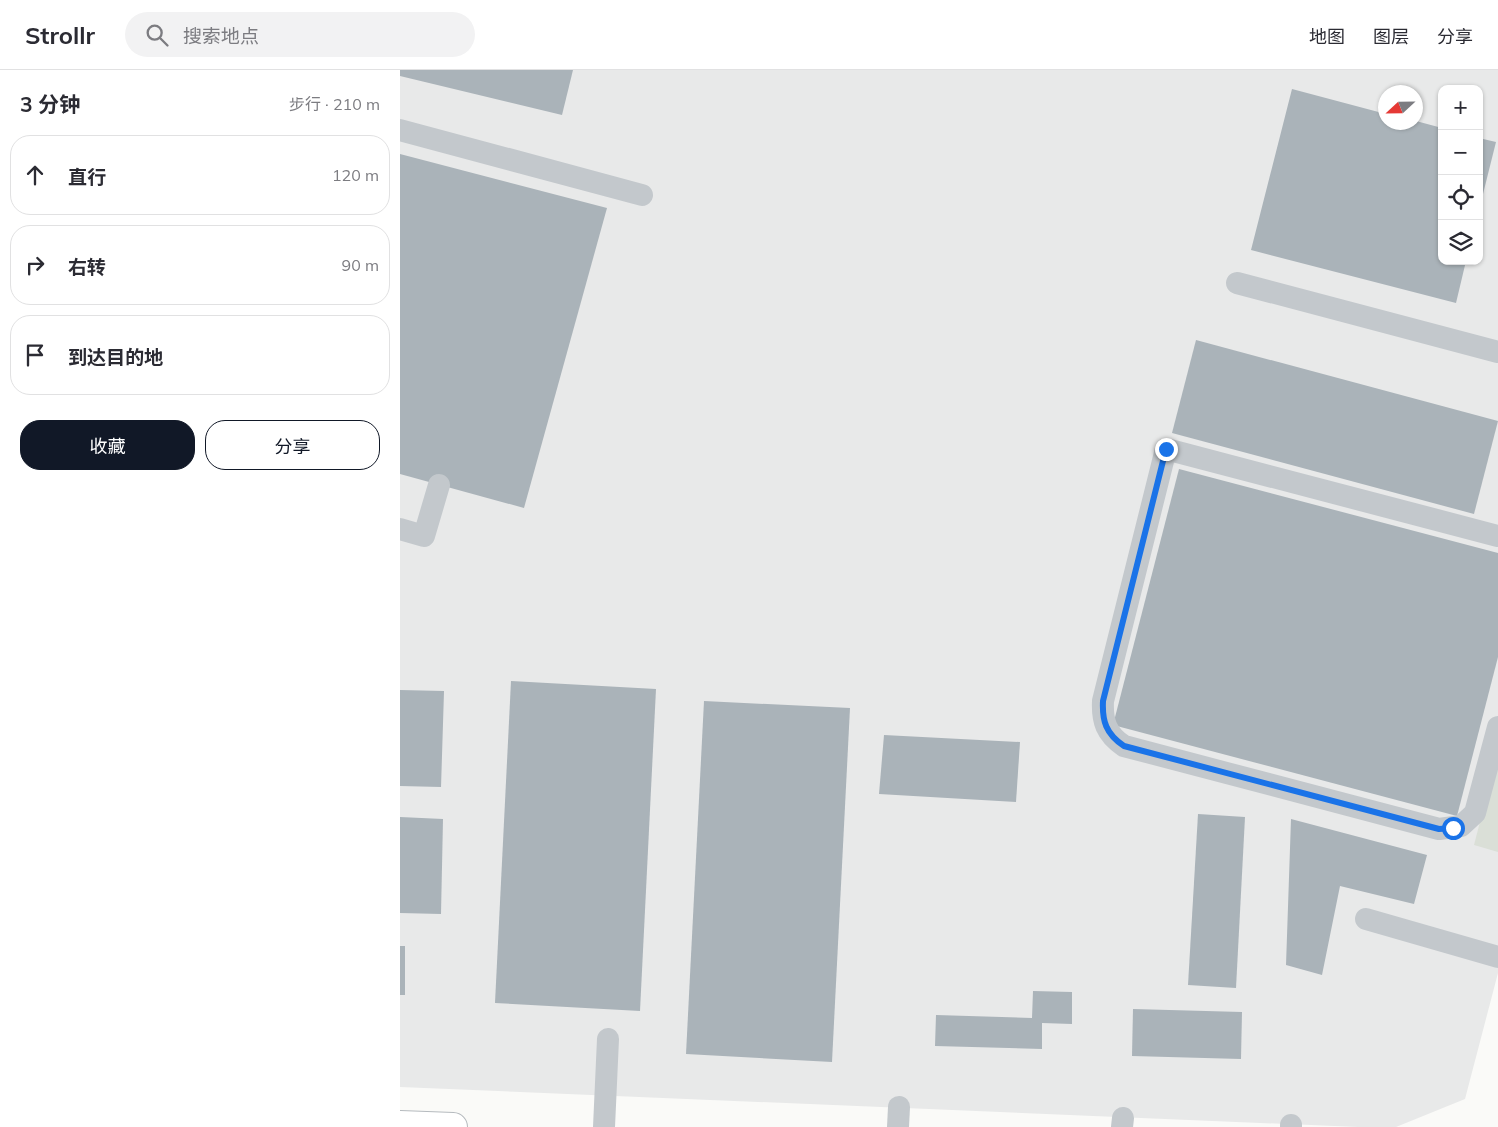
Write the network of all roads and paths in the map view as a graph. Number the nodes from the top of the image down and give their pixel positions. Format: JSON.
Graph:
{"nodes":[{"id":1,"x":400,"y":130,"type":"edge"},
{"id":2,"x":642,"y":195,"type":"dead end"},
{"id":3,"x":1237,"y":283,"type":"dead end"},
{"id":4,"x":1498,"y":352,"type":"edge"},
{"id":5,"x":439,"y":485,"type":"dead end"},
{"id":6,"x":400,"y":529,"type":"edge"},
{"id":7,"x":1498,"y":536,"type":"edge"},
{"id":8,"x":1498,"y":727,"type":"edge"},
{"id":9,"x":1366,"y":919,"type":"dead end"},
{"id":10,"x":1498,"y":957,"type":"edge"},
{"id":11,"x":608,"y":1039,"type":"dead end"},
{"id":12,"x":400,"y":1125,"type":"edge"},
{"id":13,"x":453,"y":1127,"type":"edge"},
{"id":14,"x":604,"y":1127,"type":"edge"}],
"edges":[{"from":1,"to":2,"type":"lane"},
{"from":3,"to":4,"type":"lane"},
{"from":5,"to":6,"type":"lane"},
{"from":7,"to":8,"type":"lane"},
{"from":9,"to":10,"type":"lane"},
{"from":11,"to":14,"type":"lane"},
{"from":12,"to":13,"type":"main road"}]}
